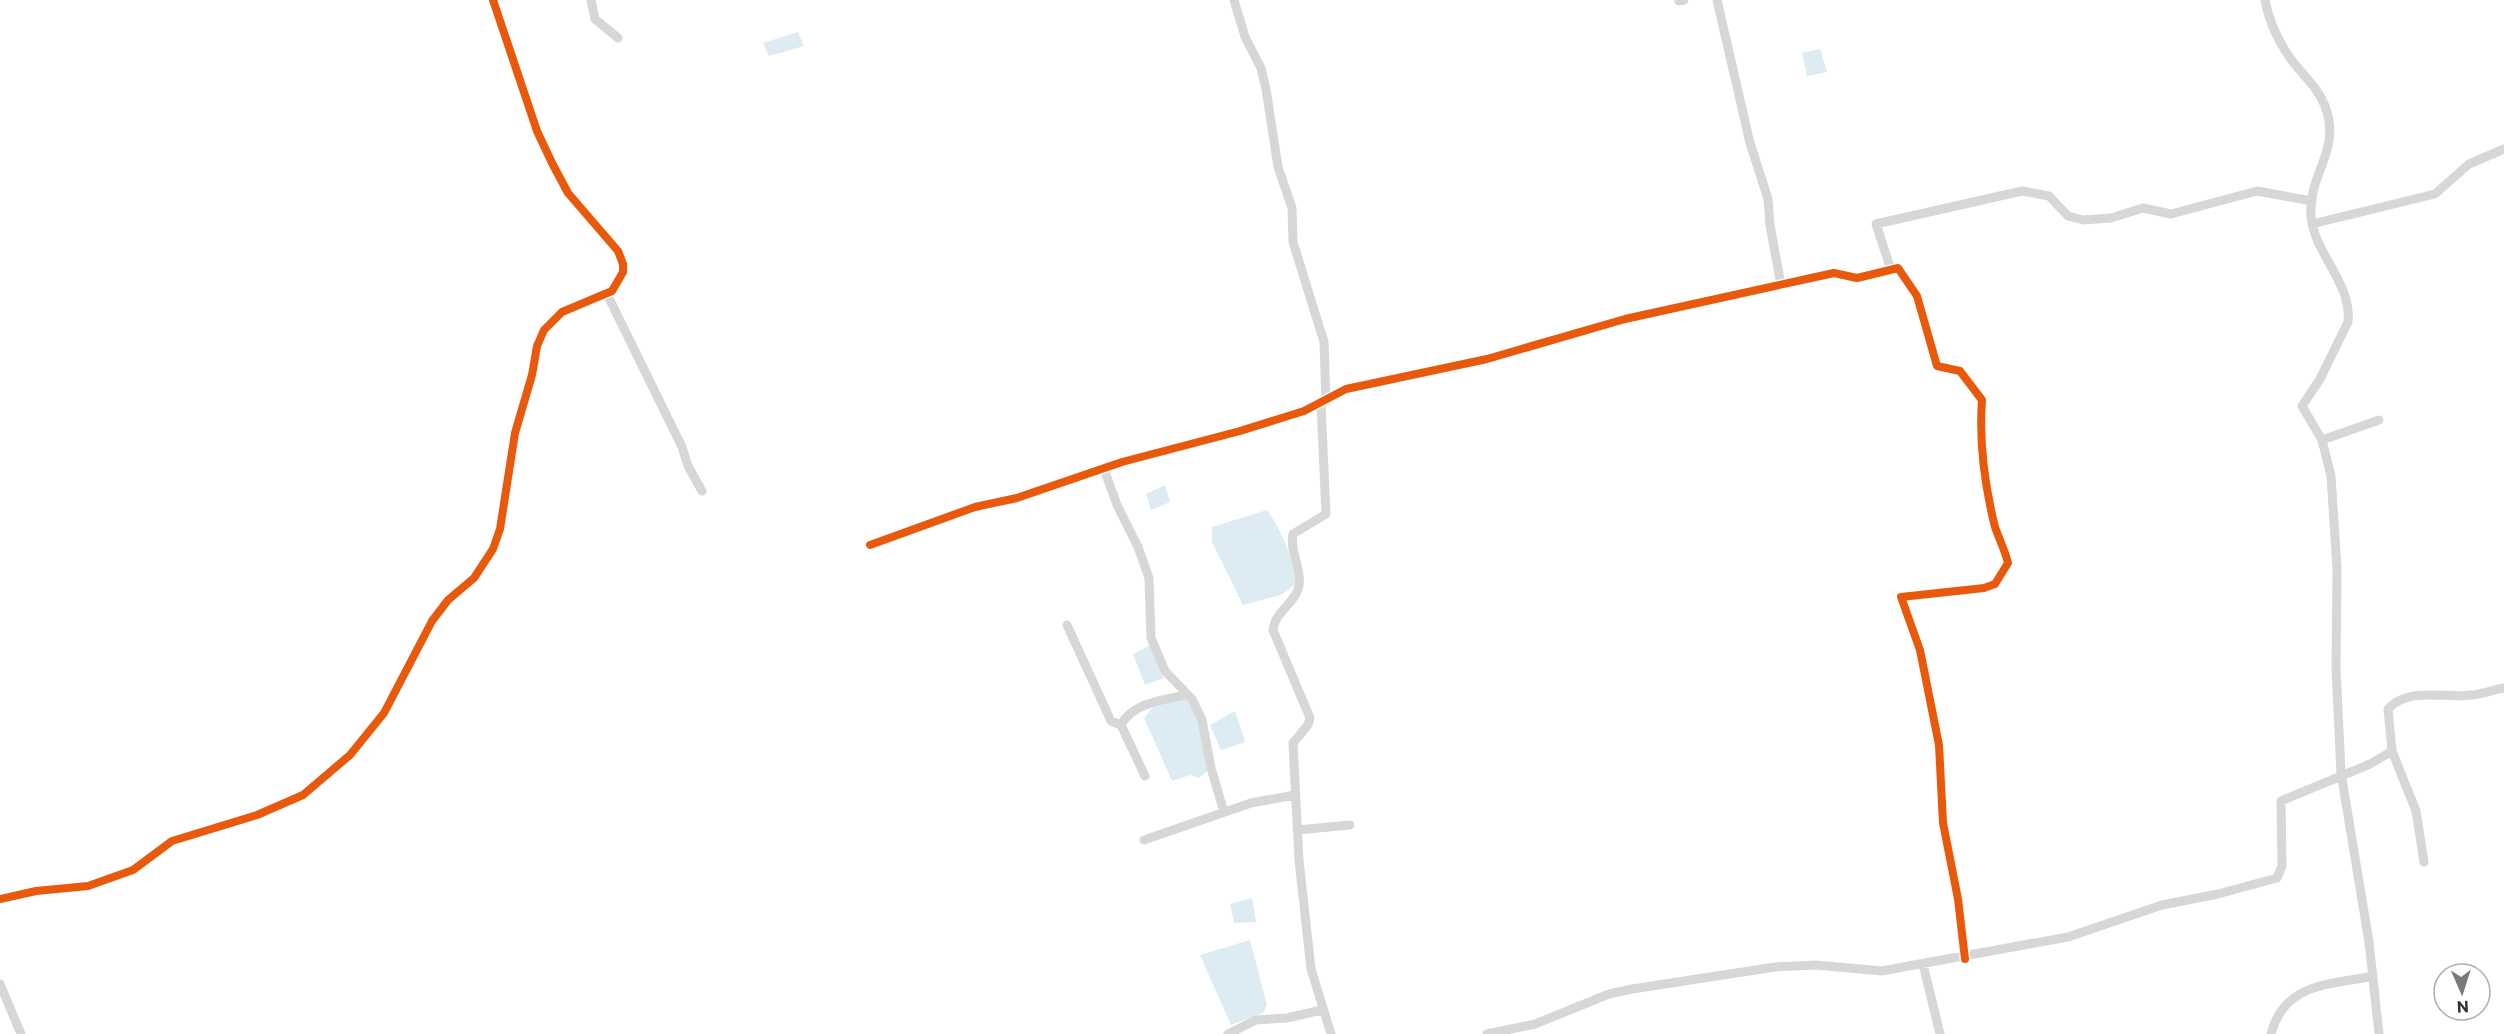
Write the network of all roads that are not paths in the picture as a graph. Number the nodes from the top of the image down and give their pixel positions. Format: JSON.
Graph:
{"nodes":[{"id":1,"x":493,"y":0,"type":"edge"},
{"id":2,"x":591,"y":0,"type":"edge"},
{"id":3,"x":1234,"y":0,"type":"edge"},
{"id":4,"x":1717,"y":0,"type":"edge"},
{"id":5,"x":2265,"y":0,"type":"edge"},
{"id":6,"x":618,"y":38,"type":"dead end"},
{"id":7,"x":2504,"y":149,"type":"edge"},
{"id":8,"x":2312,"y":201,"type":"junction"},
{"id":9,"x":2312,"y":224,"type":"junction"},
{"id":10,"x":1891,"y":270,"type":"junction"},
{"id":11,"x":1781,"y":285,"type":"junction"},
{"id":12,"x":608,"y":294,"type":"junction"},
{"id":13,"x":1323,"y":403,"type":"junction"},
{"id":14,"x":2379,"y":420,"type":"dead end"},
{"id":15,"x":2322,"y":440,"type":"junction"},
{"id":16,"x":1104,"y":469,"type":"junction"},
{"id":17,"x":702,"y":491,"type":"dead end"},
{"id":18,"x":870,"y":545,"type":"dead end"},
{"id":19,"x":1067,"y":625,"type":"dead end"},
{"id":20,"x":2504,"y":688,"type":"edge"},
{"id":21,"x":1185,"y":695,"type":"junction"},
{"id":22,"x":1121,"y":724,"type":"junction"},
{"id":23,"x":2392,"y":751,"type":"junction"},
{"id":24,"x":1145,"y":776,"type":"dead end"},
{"id":25,"x":2341,"y":776,"type":"junction"},
{"id":26,"x":1295,"y":795,"type":"junction"},
{"id":27,"x":1224,"y":812,"type":"junction"},
{"id":28,"x":1350,"y":825,"type":"dead end"},
{"id":29,"x":1297,"y":830,"type":"junction"},
{"id":30,"x":1144,"y":840,"type":"dead end"},
{"id":31,"x":2424,"y":862,"type":"dead end"},
{"id":32,"x":0,"y":898,"type":"edge"},
{"id":33,"x":1965,"y":957,"type":"junction"},
{"id":34,"x":1923,"y":964,"type":"junction"},
{"id":35,"x":2373,"y":976,"type":"junction"},
{"id":36,"x":0,"y":984,"type":"edge"},
{"id":37,"x":1322,"y":1010,"type":"junction"},
{"id":38,"x":21,"y":1034,"type":"edge"},
{"id":39,"x":1228,"y":1034,"type":"edge"},
{"id":40,"x":1331,"y":1034,"type":"edge"},
{"id":41,"x":1487,"y":1034,"type":"edge"},
{"id":42,"x":1940,"y":1034,"type":"edge"},
{"id":43,"x":2271,"y":1034,"type":"edge"},
{"id":44,"x":2379,"y":1034,"type":"edge"}],
"edges":[{"from":1,"to":12,"type":"street"},
{"from":2,"to":6,"type":"street"},
{"from":3,"to":13,"type":"street"},
{"from":4,"to":11,"type":"street"},
{"from":5,"to":8,"type":"street"},
{"from":7,"to":9,"type":"street"},
{"from":8,"to":9,"type":"street"},
{"from":8,"to":10,"type":"street"},
{"from":9,"to":15,"type":"street"},
{"from":10,"to":11,"type":"street"},
{"from":10,"to":33,"type":"street"},
{"from":11,"to":13,"type":"street"},
{"from":12,"to":17,"type":"street"},
{"from":12,"to":32,"type":"street"},
{"from":13,"to":16,"type":"street"},
{"from":13,"to":26,"type":"street"},
{"from":14,"to":15,"type":"street"},
{"from":15,"to":25,"type":"street"},
{"from":16,"to":18,"type":"street"},
{"from":16,"to":21,"type":"street"},
{"from":19,"to":22,"type":"street"},
{"from":20,"to":23,"type":"street"},
{"from":21,"to":22,"type":"street"},
{"from":21,"to":27,"type":"street"},
{"from":22,"to":24,"type":"street"},
{"from":23,"to":25,"type":"street"},
{"from":23,"to":31,"type":"street"},
{"from":25,"to":33,"type":"street"},
{"from":25,"to":35,"type":"street"},
{"from":26,"to":27,"type":"street"},
{"from":26,"to":29,"type":"street"},
{"from":27,"to":30,"type":"street"},
{"from":28,"to":29,"type":"street"},
{"from":29,"to":37,"type":"street"},
{"from":33,"to":34,"type":"street"},
{"from":34,"to":41,"type":"street"},
{"from":34,"to":42,"type":"street"},
{"from":35,"to":43,"type":"street"},
{"from":35,"to":44,"type":"street"},
{"from":36,"to":38,"type":"street"},
{"from":37,"to":39,"type":"street"},
{"from":37,"to":40,"type":"street"}]}
